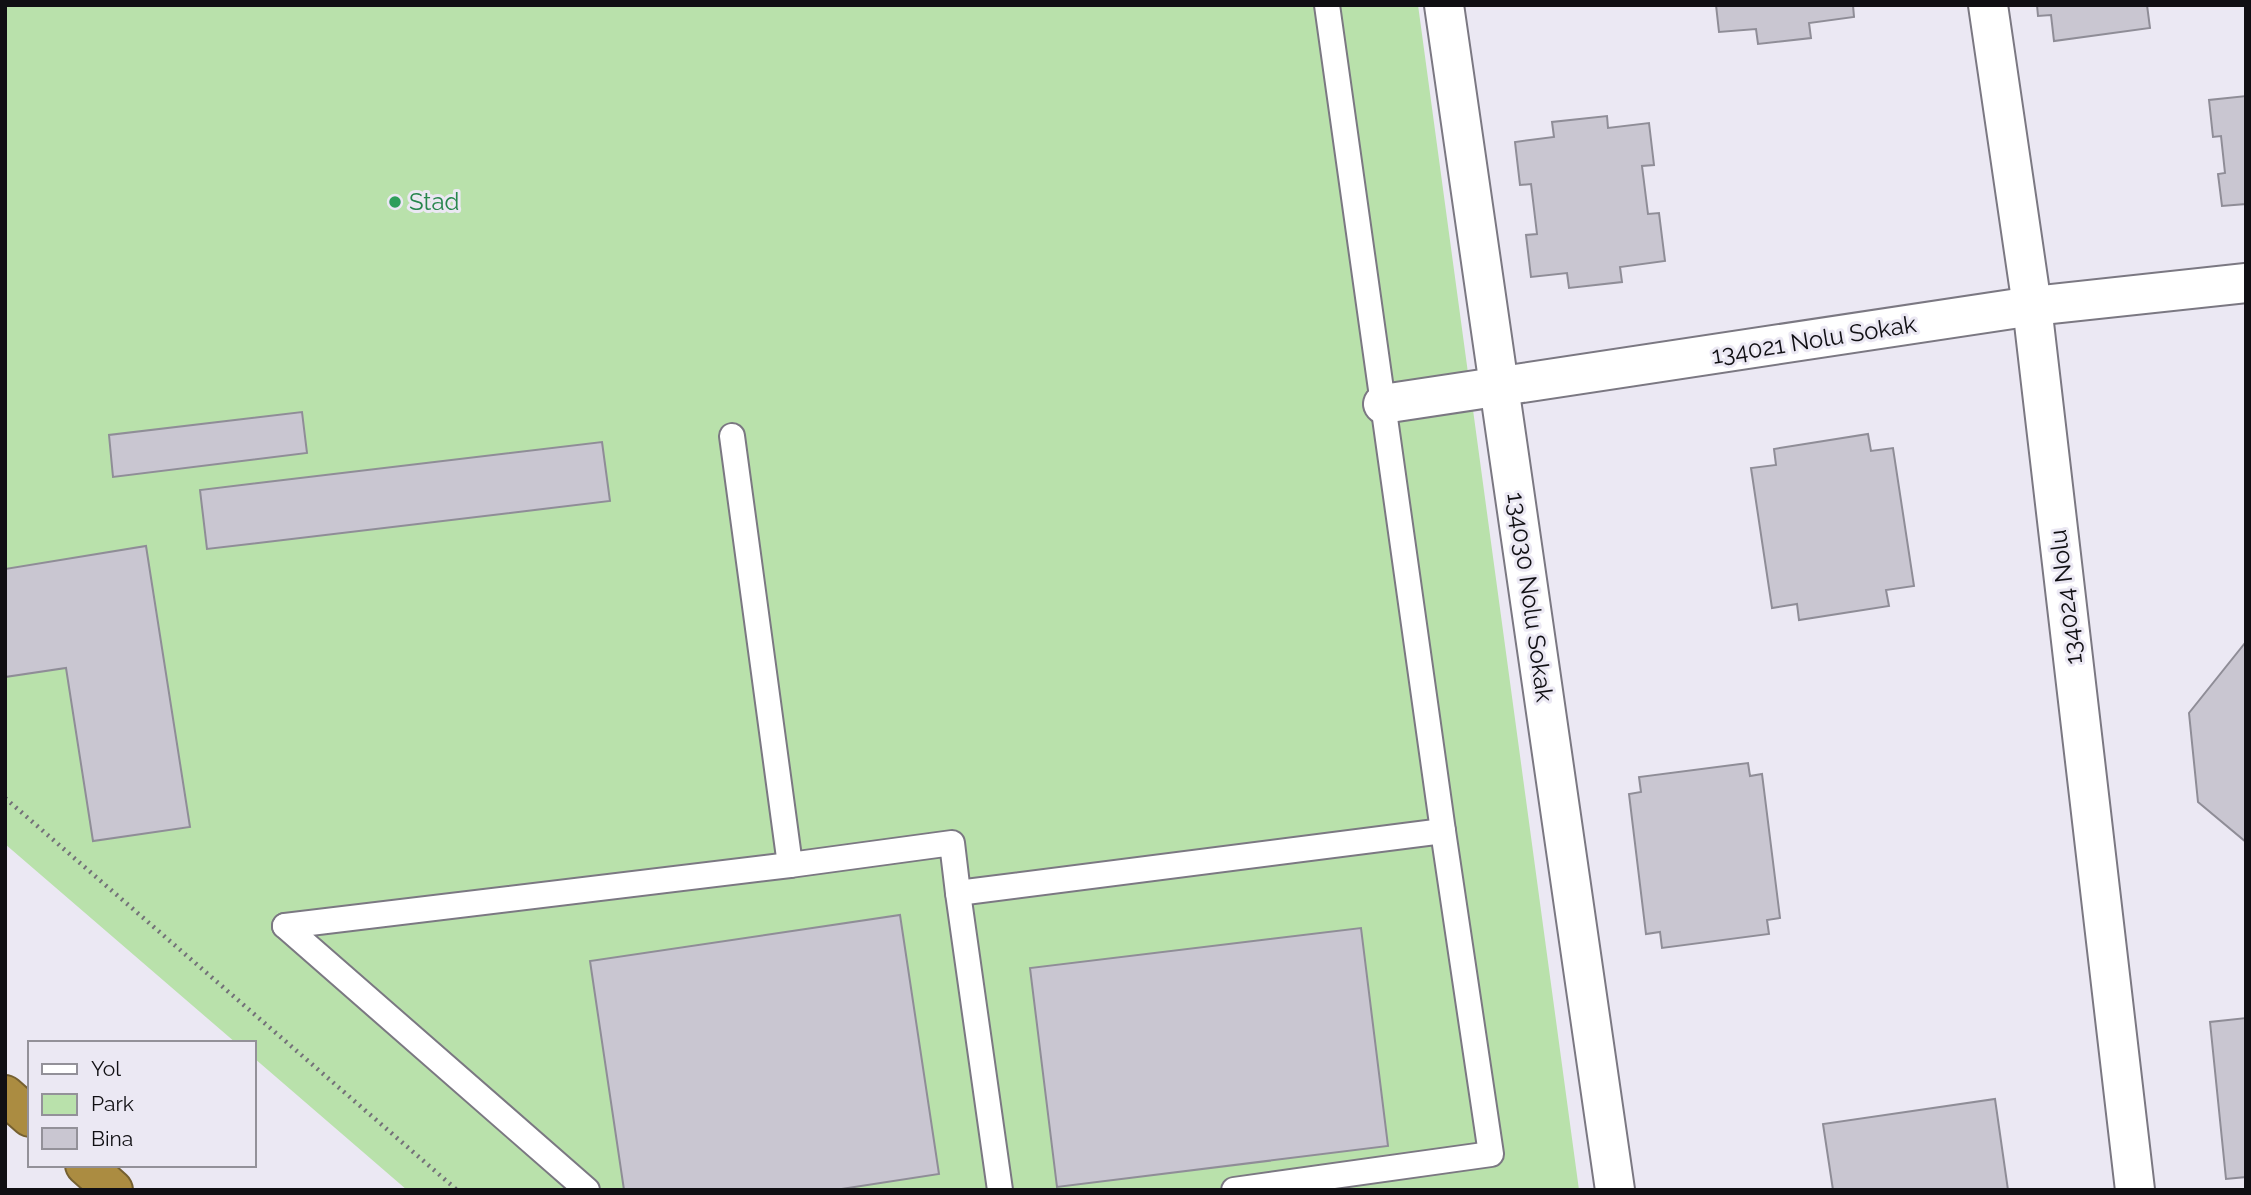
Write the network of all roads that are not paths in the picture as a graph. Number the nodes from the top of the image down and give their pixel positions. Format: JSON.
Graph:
{"nodes":[{"id":1,"x":1327,"y":5,"type":"edge"},
{"id":2,"x":1444,"y":5,"type":"edge"},
{"id":3,"x":1988,"y":5,"type":"edge"},
{"id":4,"x":2246,"y":283,"type":"edge"},
{"id":5,"x":2032,"y":306,"type":"junction"},
{"id":6,"x":1499,"y":388,"type":"junction"},
{"id":7,"x":1383,"y":404,"type":"junction"},
{"id":8,"x":732,"y":436,"type":"dead end"},
{"id":9,"x":1443,"y":831,"type":"junction"},
{"id":10,"x":790,"y":865,"type":"junction"},
{"id":11,"x":958,"y":894,"type":"junction"},
{"id":12,"x":5,"y":1095,"type":"edge"},
{"id":13,"x":28,"y":1114,"type":"edge"},
{"id":14,"x":87,"y":1167,"type":"edge"},
{"id":15,"x":113,"y":1190,"type":"edge"},
{"id":16,"x":587,"y":1190,"type":"edge"},
{"id":17,"x":1000,"y":1190,"type":"edge"},
{"id":18,"x":1234,"y":1190,"type":"edge"},
{"id":19,"x":1615,"y":1190,"type":"edge"},
{"id":20,"x":2135,"y":1190,"type":"edge"}],
"edges":[{"from":1,"to":7,"type":"lane"},
{"from":2,"to":6,"type":"street","name":"134030 Nolu Sokak"},
{"from":3,"to":5,"type":"street","name":"134024 Nolu"},
{"from":4,"to":5,"type":"street","name":"134021 Nolu Sokak"},
{"from":5,"to":6,"type":"street","name":"134021 Nolu Sokak"},
{"from":5,"to":20,"type":"street","name":"134024 Nolu"},
{"from":6,"to":7,"type":"street","name":"134021 Nolu Sokak"},
{"from":6,"to":19,"type":"street","name":"134030 Nolu Sokak"},
{"from":7,"to":9,"type":"lane"},
{"from":8,"to":10,"type":"lane"},
{"from":9,"to":11,"type":"lane"},
{"from":9,"to":18,"type":"lane"},
{"from":10,"to":11,"type":"lane"},
{"from":10,"to":16,"type":"lane"},
{"from":11,"to":17,"type":"lane"},
{"from":12,"to":13,"type":"highway"},
{"from":14,"to":15,"type":"highway"}]}
